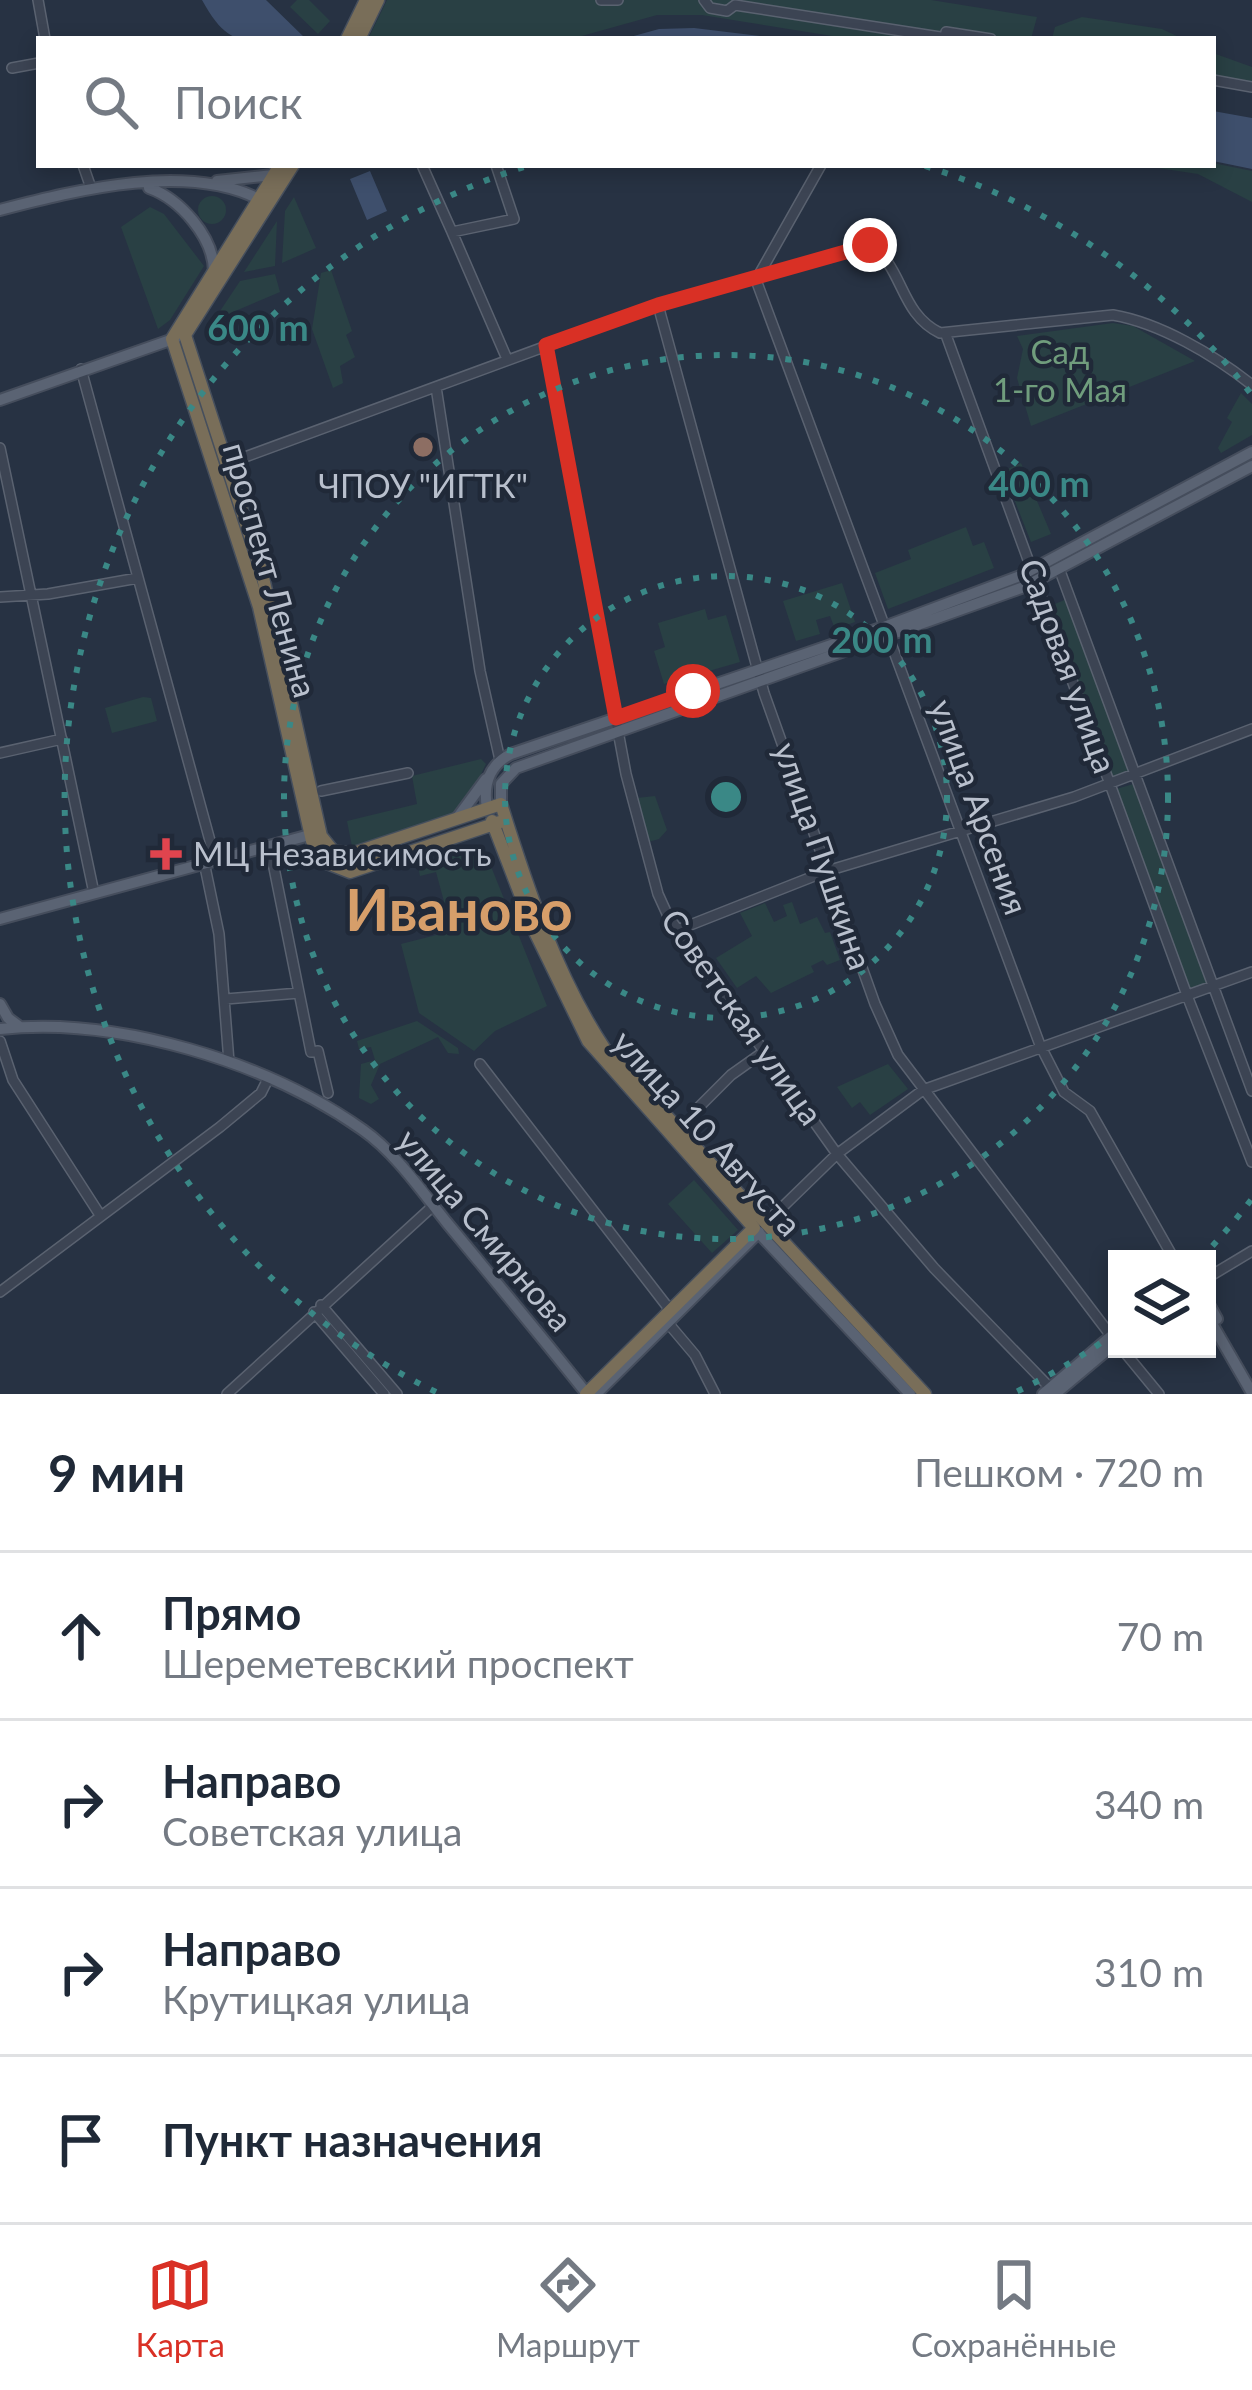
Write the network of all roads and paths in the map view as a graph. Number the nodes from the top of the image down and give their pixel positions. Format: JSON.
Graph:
{"nodes":[{"id":1,"x":38,"y":0,"type":"edge"},
{"id":2,"x":366,"y":0,"type":"edge"},
{"id":3,"x":378,"y":0,"type":"edge"},
{"id":4,"x":601,"y":0,"type":"edge"},
{"id":5,"x":618,"y":0,"type":"edge"},
{"id":6,"x":704,"y":0,"type":"edge"},
{"id":7,"x":736,"y":2,"type":"edge"},
{"id":8,"x":44,"y":36,"type":"edge"},
{"id":9,"x":348,"y":36,"type":"edge"},
{"id":10,"x":360,"y":36,"type":"edge"},
{"id":11,"x":935,"y":36,"type":"edge"},
{"id":12,"x":970,"y":36,"type":"edge"},
{"id":13,"x":36,"y":64,"type":"edge"},
{"id":14,"x":12,"y":68,"type":"dead end"},
{"id":15,"x":1216,"y":81,"type":"edge"},
{"id":16,"x":1252,"y":87,"type":"edge"},
{"id":17,"x":84,"y":168,"type":"edge"},
{"id":18,"x":291,"y":168,"type":"edge"},
{"id":19,"x":423,"y":168,"type":"edge"},
{"id":20,"x":497,"y":168,"type":"edge"},
{"id":21,"x":819,"y":168,"type":"edge"},
{"id":22,"x":276,"y":170,"type":"edge"},
{"id":23,"x":195,"y":184,"type":"junction"},
{"id":24,"x":128,"y":185,"type":"junction"},
{"id":25,"x":91,"y":188,"type":"junction"},
{"id":26,"x":264,"y":202,"type":"junction"},
{"id":27,"x":0,"y":210,"type":"edge"},
{"id":28,"x":452,"y":232,"type":"junction"},
{"id":29,"x":213,"y":277,"type":"junction"},
{"id":30,"x":756,"y":280,"type":"junction"},
{"id":31,"x":658,"y":305,"type":"junction"},
{"id":32,"x":946,"y":334,"type":"junction"},
{"id":33,"x":178,"y":337,"type":"junction"},
{"id":34,"x":546,"y":345,"type":"junction"},
{"id":35,"x":507,"y":359,"type":"junction"},
{"id":36,"x":81,"y":370,"type":"junction"},
{"id":37,"x":1252,"y":386,"type":"edge"},
{"id":38,"x":436,"y":387,"type":"junction"},
{"id":39,"x":0,"y":400,"type":"edge"},
{"id":40,"x":0,"y":448,"type":"edge"},
{"id":41,"x":1252,"y":452,"type":"edge"},
{"id":42,"x":226,"y":464,"type":"junction"},
{"id":43,"x":1252,"y":466,"type":"edge"},
{"id":44,"x":1060,"y":571,"type":"junction"},
{"id":45,"x":1036,"y":576,"type":"junction"},
{"id":46,"x":138,"y":578,"type":"junction"},
{"id":47,"x":33,"y":594,"type":"junction"},
{"id":48,"x":0,"y":597,"type":"edge"},
{"id":49,"x":886,"y":633,"type":"junction"},
{"id":50,"x":759,"y":676,"type":"junction"},
{"id":51,"x":617,"y":724,"type":"junction"},
{"id":52,"x":1252,"y":729,"type":"edge"},
{"id":53,"x":62,"y":739,"type":"junction"},
{"id":54,"x":0,"y":753,"type":"edge"},
{"id":55,"x":500,"y":760,"type":"junction"},
{"id":56,"x":491,"y":772,"type":"junction"},
{"id":57,"x":409,"y":773,"type":"dead end"},
{"id":58,"x":1136,"y":774,"type":"junction"},
{"id":59,"x":1110,"y":783,"type":"junction"},
{"id":60,"x":321,"y":790,"type":"dead end"},
{"id":61,"x":494,"y":806,"type":"junction"},
{"id":62,"x":449,"y":823,"type":"junction"},
{"id":63,"x":499,"y":823,"type":"junction"},
{"id":64,"x":958,"y":830,"type":"junction"},
{"id":65,"x":472,"y":832,"type":"junction"},
{"id":66,"x":315,"y":834,"type":"junction"},
{"id":67,"x":500,"y":844,"type":"junction"},
{"id":68,"x":272,"y":858,"type":"dead end"},
{"id":69,"x":209,"y":861,"type":"junction"},
{"id":70,"x":827,"y":872,"type":"junction"},
{"id":71,"x":94,"y":893,"type":"junction"},
{"id":72,"x":0,"y":919,"type":"edge"},
{"id":73,"x":675,"y":931,"type":"junction"},
{"id":74,"x":1252,"y":971,"type":"edge"},
{"id":75,"x":1215,"y":987,"type":"junction"},
{"id":76,"x":299,"y":993,"type":"junction"},
{"id":77,"x":1188,"y":998,"type":"junction"},
{"id":78,"x":226,"y":999,"type":"junction"},
{"id":79,"x":0,"y":1005,"type":"edge"},
{"id":80,"x":0,"y":1025,"type":"edge"},
{"id":81,"x":20,"y":1027,"type":"junction"},
{"id":82,"x":0,"y":1042,"type":"edge"},
{"id":83,"x":1040,"y":1045,"type":"junction"},
{"id":84,"x":763,"y":1053,"type":"junction"},
{"id":85,"x":229,"y":1062,"type":"junction"},
{"id":86,"x":480,"y":1064,"type":"dead end"},
{"id":87,"x":268,"y":1079,"type":"junction"},
{"id":88,"x":923,"y":1090,"type":"junction"},
{"id":89,"x":1252,"y":1090,"type":"edge"},
{"id":90,"x":328,"y":1093,"type":"dead end"},
{"id":91,"x":699,"y":1107,"type":"dead end"},
{"id":92,"x":837,"y":1154,"type":"junction"},
{"id":93,"x":1252,"y":1162,"type":"edge"},
{"id":94,"x":434,"y":1206,"type":"junction"},
{"id":95,"x":100,"y":1215,"type":"junction"},
{"id":96,"x":759,"y":1228,"type":"junction"},
{"id":97,"x":1169,"y":1250,"type":"edge"},
{"id":98,"x":1252,"y":1251,"type":"edge"},
{"id":99,"x":1216,"y":1273,"type":"edge"},
{"id":100,"x":0,"y":1292,"type":"edge"},
{"id":101,"x":318,"y":1308,"type":"junction"},
{"id":102,"x":669,"y":1317,"type":"junction"},
{"id":103,"x":1216,"y":1317,"type":"edge"},
{"id":104,"x":1108,"y":1329,"type":"edge"},
{"id":105,"x":1216,"y":1331,"type":"edge"},
{"id":106,"x":863,"y":1336,"type":"junction"},
{"id":107,"x":1108,"y":1348,"type":"edge"},
{"id":108,"x":1130,"y":1358,"type":"edge"},
{"id":109,"x":1252,"y":1379,"type":"edge"},
{"id":110,"x":1052,"y":1393,"type":"edge"},
{"id":111,"x":227,"y":1394,"type":"edge"},
{"id":112,"x":384,"y":1394,"type":"edge"},
{"id":113,"x":397,"y":1394,"type":"edge"},
{"id":114,"x":589,"y":1394,"type":"edge"},
{"id":115,"x":715,"y":1394,"type":"edge"},
{"id":116,"x":910,"y":1394,"type":"edge"},
{"id":117,"x":925,"y":1394,"type":"edge"},
{"id":118,"x":1159,"y":1394,"type":"edge"},
{"id":119,"x":1252,"y":1394,"type":"edge"}],
"edges":[{"from":1,"to":8,"type":"street"},
{"from":2,"to":9,"type":"highway"},
{"from":3,"to":10,"type":"highway"},
{"from":4,"to":5,"type":"street"},
{"from":6,"to":7,"type":"street"},
{"from":7,"to":11,"type":"street"},
{"from":7,"to":12,"type":"street"},
{"from":13,"to":14,"type":"street"},
{"from":15,"to":16,"type":"street"},
{"from":17,"to":25,"type":"street"},
{"from":18,"to":26,"type":"highway"},
{"from":19,"to":28,"type":"street"},
{"from":20,"to":28,"type":"street"},
{"from":21,"to":30,"type":"street"},
{"from":22,"to":23,"type":"main road"},
{"from":22,"to":26,"type":"highway"},
{"from":23,"to":24,"type":"main road"},
{"from":23,"to":26,"type":"main road"},
{"from":24,"to":25,"type":"main road"},
{"from":24,"to":29,"type":"main road"},
{"from":25,"to":27,"type":"main road"},
{"from":26,"to":29,"type":"highway"},
{"from":26,"to":33,"type":"highway"},
{"from":28,"to":35,"type":"street"},
{"from":29,"to":33,"type":"highway"},
{"from":30,"to":31,"type":"street"},
{"from":30,"to":32,"type":"street"},
{"from":30,"to":49,"type":"street","name":"улица Арсения"},
{"from":31,"to":34,"type":"street"},
{"from":31,"to":50,"type":"street","name":"улица Пушкина"},
{"from":32,"to":37,"type":"street"},
{"from":32,"to":45,"type":"street","name":"Садовая улица"},
{"from":33,"to":36,"type":"main road"},
{"from":33,"to":42,"type":"highway","name":"проспект Ленина"},
{"from":33,"to":66,"type":"highway","name":"проспект Ленина"},
{"from":34,"to":35,"type":"street"},
{"from":34,"to":51,"type":"street","name":"Советская улица"},
{"from":35,"to":38,"type":"street"},
{"from":36,"to":39,"type":"main road"},
{"from":36,"to":46,"type":"street"},
{"from":38,"to":42,"type":"street"},
{"from":38,"to":55,"type":"street"},
{"from":40,"to":47,"type":"street"},
{"from":41,"to":45,"type":"main road"},
{"from":42,"to":66,"type":"highway","name":"проспект Ленина"},
{"from":43,"to":44,"type":"main road"},
{"from":44,"to":45,"type":"main road"},
{"from":44,"to":58,"type":"street","name":"Садовая улица"},
{"from":45,"to":49,"type":"main road"},
{"from":45,"to":59,"type":"street","name":"Садовая улица"},
{"from":46,"to":47,"type":"street"},
{"from":46,"to":69,"type":"street"},
{"from":47,"to":48,"type":"street"},
{"from":47,"to":53,"type":"street"},
{"from":49,"to":50,"type":"main road"},
{"from":49,"to":64,"type":"street","name":"улица Арсения"},
{"from":50,"to":51,"type":"main road"},
{"from":50,"to":70,"type":"street","name":"улица Пушкина"},
{"from":51,"to":55,"type":"main road"},
{"from":51,"to":61,"type":"main road","name":"улица 10 Августа"},
{"from":51,"to":73,"type":"street","name":"Советская улица"},
{"from":52,"to":58,"type":"street"},
{"from":53,"to":54,"type":"street"},
{"from":53,"to":71,"type":"street"},
{"from":55,"to":56,"type":"main road"},
{"from":56,"to":61,"type":"main road","name":"улица 10 Августа"},
{"from":56,"to":62,"type":"main road"},
{"from":57,"to":60,"type":"street"},
{"from":58,"to":59,"type":"street"},
{"from":58,"to":75,"type":"street","name":"Садовая улица"},
{"from":59,"to":64,"type":"street"},
{"from":59,"to":77,"type":"street","name":"Садовая улица"},
{"from":61,"to":62,"type":"highway"},
{"from":61,"to":63,"type":"highway","name":"улица 10 Августа"},
{"from":62,"to":66,"type":"highway"},
{"from":63,"to":65,"type":"highway"},
{"from":63,"to":67,"type":"highway","name":"улица 10 Августа"},
{"from":63,"to":96,"type":"highway","name":"улица 10 Августа"},
{"from":64,"to":70,"type":"street"},
{"from":64,"to":83,"type":"street","name":"улица Арсения"},
{"from":65,"to":66,"type":"highway"},
{"from":65,"to":67,"type":"highway"},
{"from":66,"to":69,"type":"main road"},
{"from":67,"to":96,"type":"highway","name":"улица 10 Августа"},
{"from":68,"to":76,"type":"street"},
{"from":69,"to":71,"type":"main road"},
{"from":69,"to":78,"type":"street"},
{"from":70,"to":73,"type":"street"},
{"from":70,"to":88,"type":"street","name":"улица Пушкина"},
{"from":71,"to":72,"type":"main road"},
{"from":73,"to":84,"type":"street","name":"Советская улица"},
{"from":74,"to":75,"type":"street"},
{"from":75,"to":77,"type":"street"},
{"from":75,"to":89,"type":"street","name":"Садовая улица"},
{"from":76,"to":78,"type":"street"},
{"from":76,"to":90,"type":"street"},
{"from":77,"to":83,"type":"street"},
{"from":77,"to":93,"type":"street","name":"Садовая улица"},
{"from":78,"to":85,"type":"street"},
{"from":79,"to":80,"type":"main road"},
{"from":79,"to":81,"type":"main road"},
{"from":80,"to":81,"type":"main road","name":"улица Смирнова"},
{"from":81,"to":85,"type":"main road","name":"улица Смирнова"},
{"from":82,"to":95,"type":"street"},
{"from":83,"to":88,"type":"street"},
{"from":83,"to":97,"type":"street","name":"улица Арсения"},
{"from":84,"to":91,"type":"street"},
{"from":84,"to":92,"type":"street","name":"Советская улица"},
{"from":85,"to":87,"type":"main road","name":"улица Смирнова"},
{"from":86,"to":102,"type":"street"},
{"from":87,"to":94,"type":"main road","name":"улица Смирнова"},
{"from":87,"to":95,"type":"street"},
{"from":88,"to":92,"type":"street"},
{"from":88,"to":104,"type":"street","name":"улица Пушкина"},
{"from":92,"to":96,"type":"street"},
{"from":92,"to":110,"type":"street","name":"Советская улица"},
{"from":94,"to":101,"type":"street"},
{"from":94,"to":114,"type":"main road","name":"улица Смирнова"},
{"from":95,"to":100,"type":"street"},
{"from":96,"to":102,"type":"highway"},
{"from":96,"to":106,"type":"highway","name":"улица 10 Августа"},
{"from":98,"to":99,"type":"street"},
{"from":101,"to":111,"type":"street"},
{"from":101,"to":112,"type":"street"},
{"from":101,"to":113,"type":"street"},
{"from":102,"to":114,"type":"highway"},
{"from":102,"to":115,"type":"street"},
{"from":103,"to":109,"type":"main road"},
{"from":105,"to":119,"type":"main road"},
{"from":106,"to":116,"type":"main road","name":"улица 10 Августа"},
{"from":106,"to":117,"type":"highway","name":"улица 10 Августа"},
{"from":107,"to":110,"type":"main road"},
{"from":108,"to":118,"type":"street","name":"улица Пушкина"}]}
